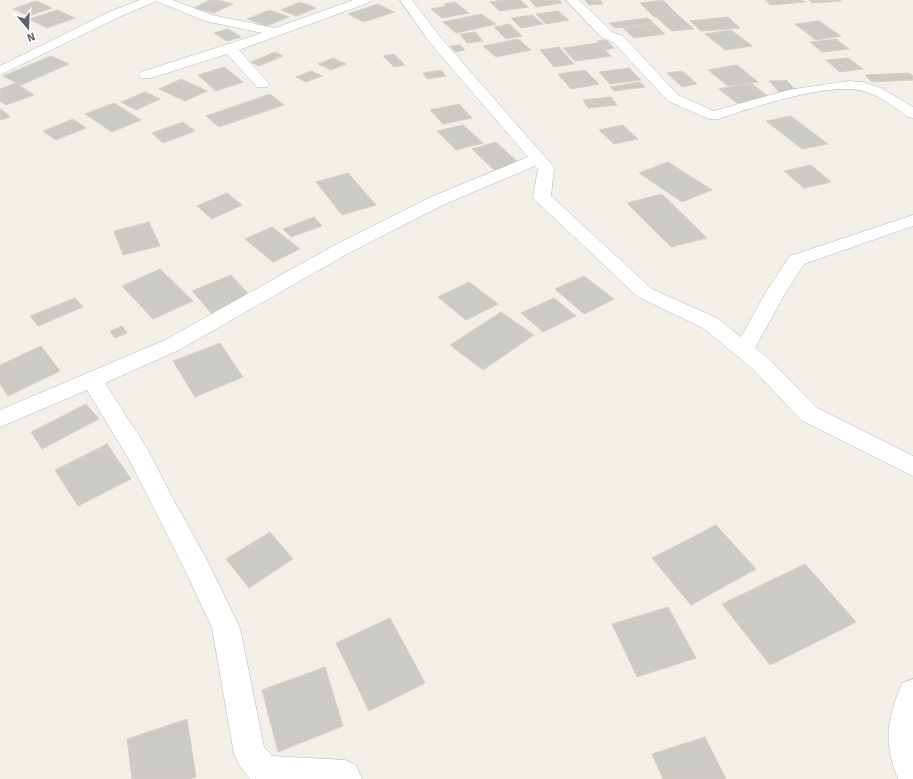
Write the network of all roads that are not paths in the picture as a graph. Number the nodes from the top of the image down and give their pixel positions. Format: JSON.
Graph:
{"nodes":[{"id":1,"x":151,"y":0,"type":"edge"},
{"id":2,"x":161,"y":0,"type":"edge"},
{"id":3,"x":364,"y":0,"type":"edge"},
{"id":4,"x":406,"y":0,"type":"edge"},
{"id":5,"x":572,"y":0,"type":"edge"},
{"id":6,"x":275,"y":32,"type":"junction"},
{"id":7,"x":230,"y":49,"type":"junction"},
{"id":8,"x":0,"y":71,"type":"edge"},
{"id":9,"x":146,"y":75,"type":"dead end"},
{"id":10,"x":262,"y":84,"type":"dead end"},
{"id":11,"x":913,"y":114,"type":"edge"},
{"id":12,"x":538,"y":159,"type":"junction"},
{"id":13,"x":913,"y":220,"type":"edge"},
{"id":14,"x":743,"y":350,"type":"junction"},
{"id":15,"x":90,"y":381,"type":"junction"},
{"id":16,"x":0,"y":419,"type":"edge"},
{"id":17,"x":913,"y":466,"type":"edge"},
{"id":18,"x":913,"y":692,"type":"edge"},
{"id":19,"x":913,"y":771,"type":"edge"},
{"id":20,"x":346,"y":779,"type":"edge"}],
"edges":[{"from":1,"to":8,"type":"street"},
{"from":2,"to":6,"type":"street"},
{"from":3,"to":6,"type":"street"},
{"from":4,"to":12,"type":"street"},
{"from":5,"to":11,"type":"street"},
{"from":6,"to":7,"type":"street"},
{"from":7,"to":9,"type":"street"},
{"from":7,"to":10,"type":"street"},
{"from":12,"to":14,"type":"street"},
{"from":12,"to":15,"type":"street"},
{"from":13,"to":14,"type":"street"},
{"from":14,"to":17,"type":"street"},
{"from":15,"to":16,"type":"street"},
{"from":15,"to":20,"type":"street"},
{"from":18,"to":19,"type":"street"}]}
